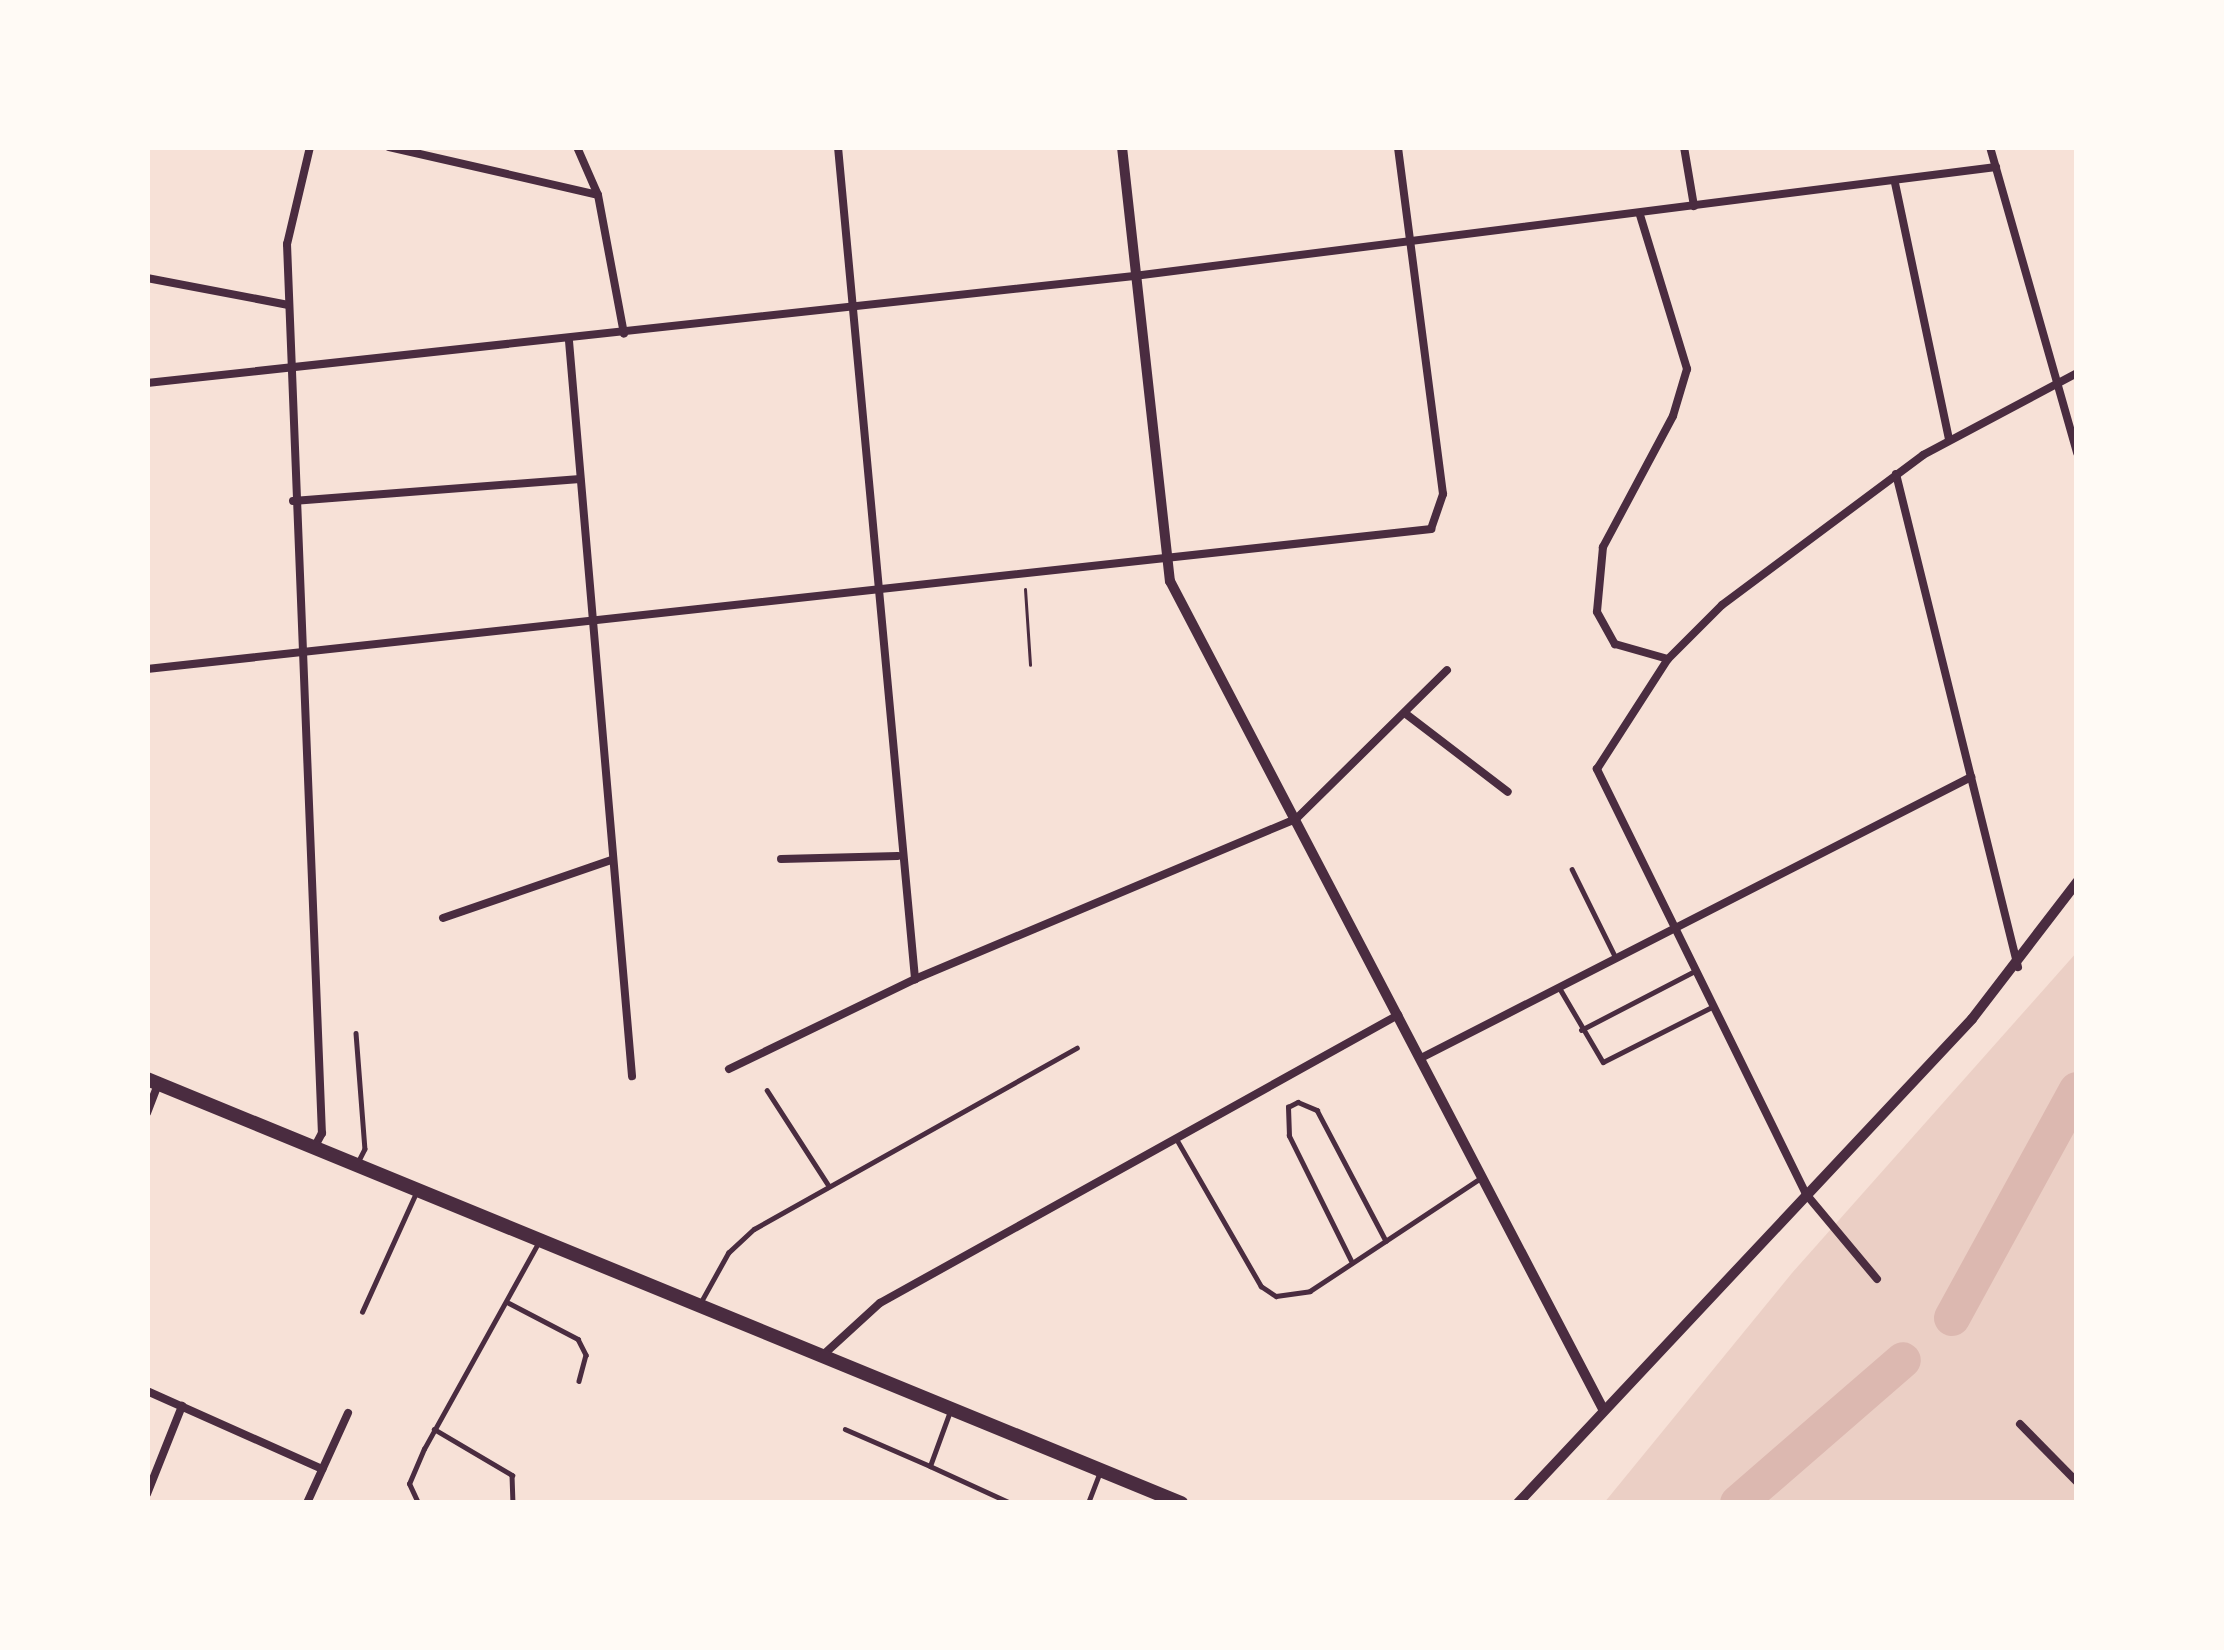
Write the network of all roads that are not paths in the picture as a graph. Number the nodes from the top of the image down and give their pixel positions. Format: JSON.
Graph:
{"nodes":[{"id":1,"x":310,"y":147,"type":"edge"},
{"id":2,"x":389,"y":147,"type":"edge"},
{"id":3,"x":577,"y":147,"type":"edge"},
{"id":4,"x":838,"y":147,"type":"edge"},
{"id":5,"x":1122,"y":147,"type":"edge"},
{"id":6,"x":1397,"y":147,"type":"edge"},
{"id":7,"x":1684,"y":147,"type":"edge"},
{"id":8,"x":1990,"y":147,"type":"edge"},
{"id":9,"x":1996,"y":167,"type":"junction"},
{"id":10,"x":1895,"y":183,"type":"junction"},
{"id":11,"x":598,"y":195,"type":"junction"},
{"id":12,"x":1694,"y":206,"type":"junction"},
{"id":13,"x":1640,"y":215,"type":"junction"},
{"id":14,"x":1410,"y":242,"type":"junction"},
{"id":15,"x":1134,"y":276,"type":"junction"},
{"id":16,"x":147,"y":278,"type":"edge"},
{"id":17,"x":288,"y":305,"type":"junction"},
{"id":18,"x":852,"y":308,"type":"junction"},
{"id":19,"x":624,"y":334,"type":"junction"},
{"id":20,"x":569,"y":341,"type":"junction"},
{"id":21,"x":288,"y":371,"type":"junction"},
{"id":22,"x":2077,"y":373,"type":"edge"},
{"id":23,"x":147,"y":383,"type":"edge"},
{"id":24,"x":2057,"y":383,"type":"junction"},
{"id":25,"x":1949,"y":439,"type":"junction"},
{"id":26,"x":2077,"y":453,"type":"edge"},
{"id":27,"x":1896,"y":473,"type":"junction"},
{"id":28,"x":580,"y":479,"type":"junction"},
{"id":29,"x":293,"y":501,"type":"junction"},
{"id":30,"x":1163,"y":561,"type":"junction"},
{"id":31,"x":875,"y":590,"type":"junction"},
{"id":32,"x":592,"y":619,"type":"junction"},
{"id":33,"x":300,"y":652,"type":"junction"},
{"id":34,"x":1668,"y":659,"type":"junction"},
{"id":35,"x":147,"y":669,"type":"edge"},
{"id":36,"x":1447,"y":670,"type":"dead end"},
{"id":37,"x":1406,"y":714,"type":"junction"},
{"id":38,"x":1971,"y":778,"type":"junction"},
{"id":39,"x":1508,"y":792,"type":"dead end"},
{"id":40,"x":1296,"y":818,"type":"junction"},
{"id":41,"x":898,"y":856,"type":"junction"},
{"id":42,"x":781,"y":859,"type":"dead end"},
{"id":43,"x":612,"y":860,"type":"junction"},
{"id":44,"x":1572,"y":869,"type":"dead end"},
{"id":45,"x":2077,"y":882,"type":"edge"},
{"id":46,"x":443,"y":919,"type":"dead end"},
{"id":47,"x":1672,"y":929,"type":"junction"},
{"id":48,"x":1616,"y":958,"type":"junction"},
{"id":49,"x":2018,"y":967,"type":"junction"},
{"id":50,"x":1694,"y":971,"type":"junction"},
{"id":51,"x":914,"y":979,"type":"junction"},
{"id":52,"x":1559,"y":987,"type":"junction"},
{"id":53,"x":1712,"y":1007,"type":"junction"},
{"id":54,"x":1399,"y":1015,"type":"junction"},
{"id":55,"x":1581,"y":1030,"type":"junction"},
{"id":56,"x":356,"y":1033,"type":"dead end"},
{"id":57,"x":1077,"y":1048,"type":"dead end"},
{"id":58,"x":1421,"y":1058,"type":"junction"},
{"id":59,"x":729,"y":1069,"type":"dead end"},
{"id":60,"x":632,"y":1076,"type":"dead end"},
{"id":61,"x":153,"y":1082,"type":"edge"},
{"id":62,"x":767,"y":1090,"type":"dead end"},
{"id":63,"x":147,"y":1113,"type":"edge"},
{"id":64,"x":1176,"y":1138,"type":"junction"},
{"id":65,"x":315,"y":1148,"type":"junction"},
{"id":66,"x":357,"y":1165,"type":"junction"},
{"id":67,"x":1483,"y":1177,"type":"junction"},
{"id":68,"x":830,"y":1186,"type":"junction"},
{"id":69,"x":418,"y":1190,"type":"junction"},
{"id":70,"x":1806,"y":1194,"type":"junction"},
{"id":71,"x":539,"y":1240,"type":"junction"},
{"id":72,"x":1386,"y":1240,"type":"junction"},
{"id":73,"x":1352,"y":1263,"type":"junction"},
{"id":74,"x":1877,"y":1280,"type":"dead end"},
{"id":75,"x":509,"y":1303,"type":"junction"},
{"id":76,"x":699,"y":1305,"type":"junction"},
{"id":77,"x":362,"y":1312,"type":"dead end"},
{"id":78,"x":822,"y":1356,"type":"junction"},
{"id":79,"x":579,"y":1381,"type":"dead end"},
{"id":80,"x":147,"y":1391,"type":"edge"},
{"id":81,"x":182,"y":1406,"type":"junction"},
{"id":82,"x":950,"y":1408,"type":"junction"},
{"id":83,"x":1604,"y":1409,"type":"junction"},
{"id":84,"x":348,"y":1413,"type":"dead end"},
{"id":85,"x":2020,"y":1424,"type":"dead end"},
{"id":86,"x":434,"y":1430,"type":"junction"},
{"id":87,"x":845,"y":1430,"type":"dead end"},
{"id":88,"x":929,"y":1466,"type":"junction"},
{"id":89,"x":322,"y":1469,"type":"junction"},
{"id":90,"x":1101,"y":1470,"type":"junction"},
{"id":91,"x":2077,"y":1482,"type":"edge"},
{"id":92,"x":147,"y":1493,"type":"edge"},
{"id":93,"x":307,"y":1503,"type":"edge"},
{"id":94,"x":418,"y":1503,"type":"edge"},
{"id":95,"x":513,"y":1503,"type":"edge"},
{"id":96,"x":1011,"y":1503,"type":"edge"},
{"id":97,"x":1088,"y":1503,"type":"edge"},
{"id":98,"x":1181,"y":1503,"type":"edge"},
{"id":99,"x":1518,"y":1503,"type":"edge"}],
"edges":[{"from":1,"to":17,"type":"street"},
{"from":2,"to":11,"type":"street"},
{"from":3,"to":11,"type":"street"},
{"from":4,"to":18,"type":"street"},
{"from":5,"to":15,"type":"street"},
{"from":6,"to":14,"type":"street"},
{"from":7,"to":12,"type":"street"},
{"from":8,"to":9,"type":"street"},
{"from":9,"to":10,"type":"street"},
{"from":9,"to":24,"type":"street"},
{"from":10,"to":12,"type":"street"},
{"from":10,"to":25,"type":"street"},
{"from":11,"to":19,"type":"street"},
{"from":12,"to":13,"type":"street"},
{"from":13,"to":14,"type":"street"},
{"from":13,"to":34,"type":"street"},
{"from":14,"to":15,"type":"street"},
{"from":14,"to":30,"type":"street"},
{"from":15,"to":18,"type":"street"},
{"from":15,"to":30,"type":"street"},
{"from":16,"to":17,"type":"street"},
{"from":17,"to":21,"type":"street"},
{"from":18,"to":19,"type":"street"},
{"from":18,"to":31,"type":"street"},
{"from":19,"to":20,"type":"street"},
{"from":20,"to":21,"type":"street"},
{"from":20,"to":28,"type":"street"},
{"from":21,"to":23,"type":"street"},
{"from":21,"to":29,"type":"street"},
{"from":22,"to":24,"type":"street"},
{"from":24,"to":25,"type":"street"},
{"from":24,"to":26,"type":"street"},
{"from":25,"to":27,"type":"street"},
{"from":27,"to":34,"type":"street"},
{"from":27,"to":38,"type":"street"},
{"from":28,"to":29,"type":"street"},
{"from":28,"to":32,"type":"street"},
{"from":29,"to":33,"type":"street"},
{"from":30,"to":31,"type":"street"},
{"from":30,"to":40,"type":"street"},
{"from":31,"to":32,"type":"street"},
{"from":31,"to":41,"type":"street"},
{"from":32,"to":33,"type":"street"},
{"from":32,"to":43,"type":"street"},
{"from":33,"to":35,"type":"street"},
{"from":33,"to":65,"type":"street"},
{"from":34,"to":47,"type":"street"},
{"from":36,"to":37,"type":"street"},
{"from":37,"to":39,"type":"street"},
{"from":37,"to":40,"type":"street"},
{"from":38,"to":47,"type":"street"},
{"from":38,"to":49,"type":"street"},
{"from":40,"to":51,"type":"street"},
{"from":40,"to":54,"type":"street"},
{"from":41,"to":42,"type":"street"},
{"from":41,"to":51,"type":"street"},
{"from":43,"to":46,"type":"street"},
{"from":43,"to":60,"type":"street"},
{"from":44,"to":48,"type":"lane"},
{"from":45,"to":49,"type":"street"},
{"from":47,"to":48,"type":"street"},
{"from":47,"to":50,"type":"street"},
{"from":48,"to":52,"type":"street"},
{"from":49,"to":70,"type":"street"},
{"from":50,"to":53,"type":"street"},
{"from":50,"to":55,"type":"lane"},
{"from":51,"to":59,"type":"street"},
{"from":52,"to":55,"type":"lane"},
{"from":52,"to":58,"type":"street"},
{"from":53,"to":55,"type":"lane"},
{"from":53,"to":70,"type":"street"},
{"from":54,"to":58,"type":"street"},
{"from":54,"to":64,"type":"street"},
{"from":56,"to":66,"type":"lane"},
{"from":57,"to":68,"type":"lane"},
{"from":58,"to":67,"type":"street"},
{"from":61,"to":63,"type":"street"},
{"from":61,"to":65,"type":"main road"},
{"from":62,"to":68,"type":"lane"},
{"from":64,"to":73,"type":"lane"},
{"from":64,"to":78,"type":"street"},
{"from":65,"to":66,"type":"main road"},
{"from":66,"to":69,"type":"main road"},
{"from":67,"to":72,"type":"lane"},
{"from":67,"to":83,"type":"street"},
{"from":68,"to":76,"type":"lane"},
{"from":69,"to":71,"type":"main road"},
{"from":69,"to":77,"type":"lane"},
{"from":70,"to":74,"type":"street"},
{"from":70,"to":83,"type":"street"},
{"from":71,"to":75,"type":"lane"},
{"from":71,"to":76,"type":"main road"},
{"from":72,"to":73,"type":"lane"},
{"from":72,"to":73,"type":"lane"},
{"from":75,"to":79,"type":"lane"},
{"from":75,"to":86,"type":"lane"},
{"from":76,"to":78,"type":"main road"},
{"from":78,"to":82,"type":"main road"},
{"from":80,"to":81,"type":"street"},
{"from":81,"to":89,"type":"street"},
{"from":81,"to":92,"type":"street"},
{"from":82,"to":88,"type":"lane"},
{"from":82,"to":90,"type":"main road"},
{"from":83,"to":99,"type":"street"},
{"from":84,"to":89,"type":"street"},
{"from":85,"to":91,"type":"street"},
{"from":86,"to":94,"type":"lane"},
{"from":86,"to":95,"type":"lane"},
{"from":87,"to":88,"type":"lane"},
{"from":88,"to":96,"type":"lane"},
{"from":89,"to":93,"type":"street"},
{"from":90,"to":97,"type":"lane"},
{"from":90,"to":98,"type":"main road"}]}
